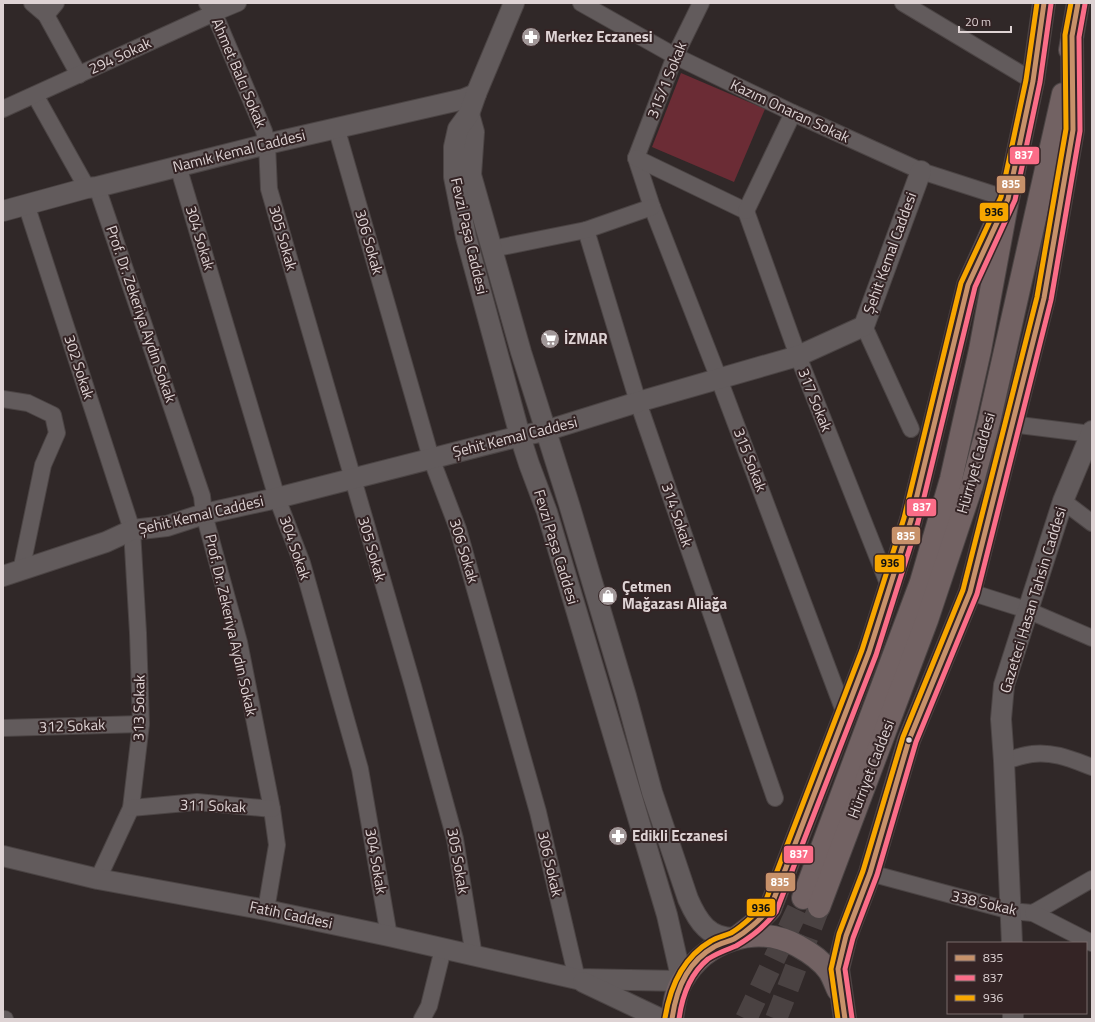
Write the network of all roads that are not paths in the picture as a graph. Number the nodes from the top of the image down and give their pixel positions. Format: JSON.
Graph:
{"nodes":[{"id":1,"x":32,"y":3,"type":"edge"},
{"id":2,"x":238,"y":3,"type":"edge"},
{"id":3,"x":514,"y":3,"type":"edge"},
{"id":4,"x":581,"y":3,"type":"edge"},
{"id":5,"x":700,"y":3,"type":"edge"},
{"id":6,"x":903,"y":3,"type":"edge"},
{"id":7,"x":1044,"y":3,"type":"edge"},
{"id":8,"x":1078,"y":3,"type":"edge"},
{"id":9,"x":1086,"y":3,"type":"edge"},
{"id":10,"x":1092,"y":7,"type":"edge"},
{"id":11,"x":211,"y":8,"type":"edge"},
{"id":12,"x":51,"y":9,"type":"edge"},
{"id":13,"x":1072,"y":36,"type":"junction"},
{"id":14,"x":675,"y":56,"type":"junction"},
{"id":15,"x":79,"y":75,"type":"junction"},
{"id":16,"x":1032,"y":81,"type":"junction"},
{"id":17,"x":476,"y":94,"type":"junction"},
{"id":18,"x":35,"y":95,"type":"junction"},
{"id":19,"x":3,"y":109,"type":"edge"},
{"id":20,"x":793,"y":113,"type":"junction"},
{"id":21,"x":469,"y":114,"type":"junction"},
{"id":22,"x":336,"y":127,"type":"junction"},
{"id":23,"x":268,"y":144,"type":"junction"},
{"id":24,"x":636,"y":158,"type":"junction"},
{"id":25,"x":178,"y":166,"type":"junction"},
{"id":26,"x":921,"y":171,"type":"junction"},
{"id":27,"x":92,"y":187,"type":"junction"},
{"id":28,"x":1008,"y":199,"type":"junction"},
{"id":29,"x":26,"y":204,"type":"junction"},
{"id":30,"x":652,"y":207,"type":"junction"},
{"id":31,"x":3,"y":211,"type":"edge"},
{"id":32,"x":746,"y":211,"type":"junction"},
{"id":33,"x":586,"y":230,"type":"junction"},
{"id":34,"x":492,"y":249,"type":"junction"},
{"id":35,"x":864,"y":326,"type":"junction"},
{"id":36,"x":798,"y":356,"type":"junction"},
{"id":37,"x":719,"y":379,"type":"junction"},
{"id":38,"x":3,"y":399,"type":"edge"},
{"id":39,"x":638,"y":402,"type":"junction"},
{"id":40,"x":1012,"y":424,"type":"junction"},
{"id":41,"x":911,"y":429,"type":"dead end"},
{"id":42,"x":546,"y":431,"type":"junction"},
{"id":43,"x":1091,"y":432,"type":"edge"},
{"id":44,"x":520,"y":436,"type":"junction"},
{"id":45,"x":431,"y":458,"type":"junction"},
{"id":46,"x":352,"y":479,"type":"junction"},
{"id":47,"x":277,"y":498,"type":"junction"},
{"id":48,"x":1063,"y":501,"type":"junction"},
{"id":49,"x":204,"y":514,"type":"junction"},
{"id":50,"x":1092,"y":523,"type":"edge"},
{"id":51,"x":132,"y":530,"type":"junction"},
{"id":52,"x":12,"y":573,"type":"edge"},
{"id":53,"x":890,"y":586,"type":"junction"},
{"id":54,"x":970,"y":592,"type":"junction"},
{"id":55,"x":1027,"y":610,"type":"junction"},
{"id":56,"x":1092,"y":638,"type":"edge"},
{"id":57,"x":845,"y":714,"type":"junction"},
{"id":58,"x":141,"y":724,"type":"junction"},
{"id":59,"x":3,"y":728,"type":"edge"},
{"id":60,"x":1004,"y":761,"type":"junction"},
{"id":61,"x":1092,"y":767,"type":"edge"},
{"id":62,"x":775,"y":798,"type":"dead end"},
{"id":63,"x":131,"y":808,"type":"junction"},
{"id":64,"x":272,"y":809,"type":"junction"},
{"id":65,"x":3,"y":856,"type":"edge"},
{"id":66,"x":870,"y":873,"type":"junction"},
{"id":67,"x":98,"y":879,"type":"junction"},
{"id":68,"x":1092,"y":879,"type":"edge"},
{"id":69,"x":266,"y":910,"type":"junction"},
{"id":70,"x":1011,"y":911,"type":"junction"},
{"id":71,"x":1033,"y":913,"type":"junction"},
{"id":72,"x":389,"y":936,"type":"junction"},
{"id":73,"x":736,"y":938,"type":"junction"},
{"id":74,"x":1012,"y":942,"type":"edge"},
{"id":75,"x":1092,"y":943,"type":"edge"},
{"id":76,"x":443,"y":949,"type":"junction"},
{"id":77,"x":474,"y":956,"type":"junction"},
{"id":78,"x":577,"y":980,"type":"junction"},
{"id":79,"x":682,"y":981,"type":"junction"},
{"id":80,"x":840,"y":993,"type":"junction"},
{"id":81,"x":845,"y":1018,"type":"edge"},
{"id":82,"x":422,"y":1019,"type":"edge"},
{"id":83,"x":660,"y":1019,"type":"edge"},
{"id":84,"x":672,"y":1019,"type":"edge"}],
"edges":[{"from":1,"to":12,"type":"street"},
{"from":2,"to":11,"type":"street","name":"294 Sokak"},
{"from":3,"to":17,"type":"street","name":"Fevzi Paşa Caddesi"},
{"from":4,"to":14,"type":"street","name":"Kazım Onaran Sokak"},
{"from":5,"to":14,"type":"street","name":"315/1 Sokak"},
{"from":6,"to":16,"type":"street"},
{"from":7,"to":16,"type":"highway","name":"Hürriyet Caddesi"},
{"from":8,"to":13,"type":"highway","name":"Hürriyet Caddesi"},
{"from":9,"to":10,"type":"street"},
{"from":11,"to":15,"type":"street","name":"294 Sokak"},
{"from":11,"to":23,"type":"street","name":"Ahmet Balcı Sokak"},
{"from":12,"to":15,"type":"street"},
{"from":13,"to":28,"type":"highway","name":"Hürriyet Caddesi"},
{"from":13,"to":40,"type":"highway"},
{"from":14,"to":20,"type":"street","name":"Kazım Onaran Sokak"},
{"from":14,"to":24,"type":"street","name":"315/1 Sokak"},
{"from":15,"to":18,"type":"street","name":"294 Sokak"},
{"from":16,"to":28,"type":"highway","name":"Hürriyet Caddesi"},
{"from":17,"to":21,"type":"street","name":"Fevzi Paşa Caddesi"},
{"from":17,"to":22,"type":"street","name":"Namık Kemal Caddesi"},
{"from":18,"to":19,"type":"street","name":"294 Sokak"},
{"from":18,"to":27,"type":"street","name":"Prof. Dr. Zekeriya Aydın Sokak"},
{"from":20,"to":26,"type":"street","name":"Kazım Onaran Sokak"},
{"from":20,"to":32,"type":"street"},
{"from":21,"to":34,"type":"street","name":"Fevzi Paşa Caddesi"},
{"from":21,"to":44,"type":"street","name":"Fevzi Paşa Caddesi"},
{"from":22,"to":23,"type":"street","name":"Namık Kemal Caddesi"},
{"from":22,"to":45,"type":"street","name":"306 Sokak"},
{"from":23,"to":25,"type":"street","name":"Namık Kemal Caddesi"},
{"from":23,"to":46,"type":"street","name":"305 Sokak"},
{"from":24,"to":30,"type":"street","name":"315 Sokak"},
{"from":24,"to":32,"type":"street"},
{"from":25,"to":27,"type":"street","name":"Namık Kemal Caddesi"},
{"from":25,"to":47,"type":"street","name":"304 Sokak"},
{"from":26,"to":28,"type":"street","name":"Kazım Onaran Sokak"},
{"from":26,"to":35,"type":"street","name":"Şehit Kemal Caddesi"},
{"from":27,"to":29,"type":"street","name":"Namık Kemal Caddesi"},
{"from":27,"to":49,"type":"street","name":"Prof. Dr. Zekeriya Aydın Sokak"},
{"from":28,"to":53,"type":"highway"},
{"from":29,"to":31,"type":"street","name":"Namık Kemal Caddesi"},
{"from":29,"to":51,"type":"street","name":"302 Sokak"},
{"from":30,"to":33,"type":"street"},
{"from":30,"to":37,"type":"street","name":"315 Sokak"},
{"from":32,"to":36,"type":"street","name":"317 Sokak"},
{"from":33,"to":34,"type":"street"},
{"from":33,"to":39,"type":"street","name":"314 Sokak"},
{"from":34,"to":42,"type":"street","name":"Fevzi Paşa Caddesi"},
{"from":35,"to":36,"type":"street","name":"Şehit Kemal Caddesi"},
{"from":35,"to":41,"type":"street"},
{"from":36,"to":37,"type":"street","name":"Şehit Kemal Caddesi"},
{"from":36,"to":53,"type":"street","name":"317 Sokak"},
{"from":37,"to":39,"type":"street","name":"Şehit Kemal Caddesi"},
{"from":37,"to":57,"type":"street","name":"315 Sokak"},
{"from":38,"to":52,"type":"street"},
{"from":39,"to":42,"type":"street","name":"Şehit Kemal Caddesi"},
{"from":39,"to":62,"type":"street","name":"314 Sokak"},
{"from":40,"to":43,"type":"street"},
{"from":40,"to":54,"type":"highway"},
{"from":42,"to":44,"type":"street","name":"Şehit Kemal Caddesi"},
{"from":42,"to":73,"type":"street","name":"Fevzi Paşa Caddesi"},
{"from":43,"to":48,"type":"street","name":"Gazeteci Hasan Tahsin Caddesi"},
{"from":44,"to":45,"type":"street","name":"Şehit Kemal Caddesi"},
{"from":44,"to":79,"type":"street","name":"Fevzi Paşa Caddesi"},
{"from":45,"to":46,"type":"street","name":"Şehit Kemal Caddesi"},
{"from":45,"to":78,"type":"street","name":"306 Sokak"},
{"from":46,"to":47,"type":"street","name":"Şehit Kemal Caddesi"},
{"from":46,"to":77,"type":"street","name":"305 Sokak"},
{"from":47,"to":49,"type":"street","name":"Şehit Kemal Caddesi"},
{"from":47,"to":72,"type":"street","name":"304 Sokak"},
{"from":48,"to":50,"type":"street"},
{"from":48,"to":55,"type":"street","name":"Gazeteci Hasan Tahsin Caddesi"},
{"from":49,"to":51,"type":"street","name":"Şehit Kemal Caddesi"},
{"from":49,"to":64,"type":"street","name":"Prof. Dr. Zekeriya Aydın Sokak"},
{"from":51,"to":52,"type":"street","name":"Şehit Kemal Caddesi"},
{"from":51,"to":58,"type":"street","name":"313 Sokak"},
{"from":53,"to":57,"type":"highway"},
{"from":54,"to":55,"type":"street"},
{"from":54,"to":66,"type":"highway"},
{"from":55,"to":56,"type":"street"},
{"from":55,"to":60,"type":"street","name":"Gazeteci Hasan Tahsin Caddesi"},
{"from":57,"to":73,"type":"highway"},
{"from":58,"to":59,"type":"street","name":"312 Sokak"},
{"from":58,"to":63,"type":"street","name":"313 Sokak"},
{"from":60,"to":61,"type":"street"},
{"from":60,"to":70,"type":"street","name":"Gazeteci Hasan Tahsin Caddesi"},
{"from":63,"to":64,"type":"street","name":"311 Sokak"},
{"from":63,"to":67,"type":"street","name":"313 Sokak"},
{"from":64,"to":69,"type":"street","name":"Prof. Dr. Zekeriya Aydın Sokak"},
{"from":65,"to":67,"type":"street","name":"Fatih Caddesi"},
{"from":66,"to":70,"type":"street","name":"338 Sokak"},
{"from":66,"to":80,"type":"highway"},
{"from":67,"to":69,"type":"street","name":"Fatih Caddesi"},
{"from":68,"to":71,"type":"street","name":"338 Sokak"},
{"from":69,"to":72,"type":"street","name":"Fatih Caddesi"},
{"from":70,"to":71,"type":"street","name":"338 Sokak"},
{"from":70,"to":74,"type":"street","name":"Gazeteci Hasan Tahsin Caddesi"},
{"from":71,"to":75,"type":"street"},
{"from":72,"to":76,"type":"street","name":"Fatih Caddesi"},
{"from":73,"to":79,"type":"highway"},
{"from":73,"to":80,"type":"highway"},
{"from":76,"to":77,"type":"street","name":"Fatih Caddesi"},
{"from":76,"to":82,"type":"street"},
{"from":77,"to":78,"type":"street","name":"Fatih Caddesi"},
{"from":78,"to":79,"type":"street","name":"Fatih Caddesi"},
{"from":78,"to":83,"type":"street","name":"Fatih Caddesi"},
{"from":79,"to":84,"type":"highway"},
{"from":80,"to":81,"type":"highway"}]}
